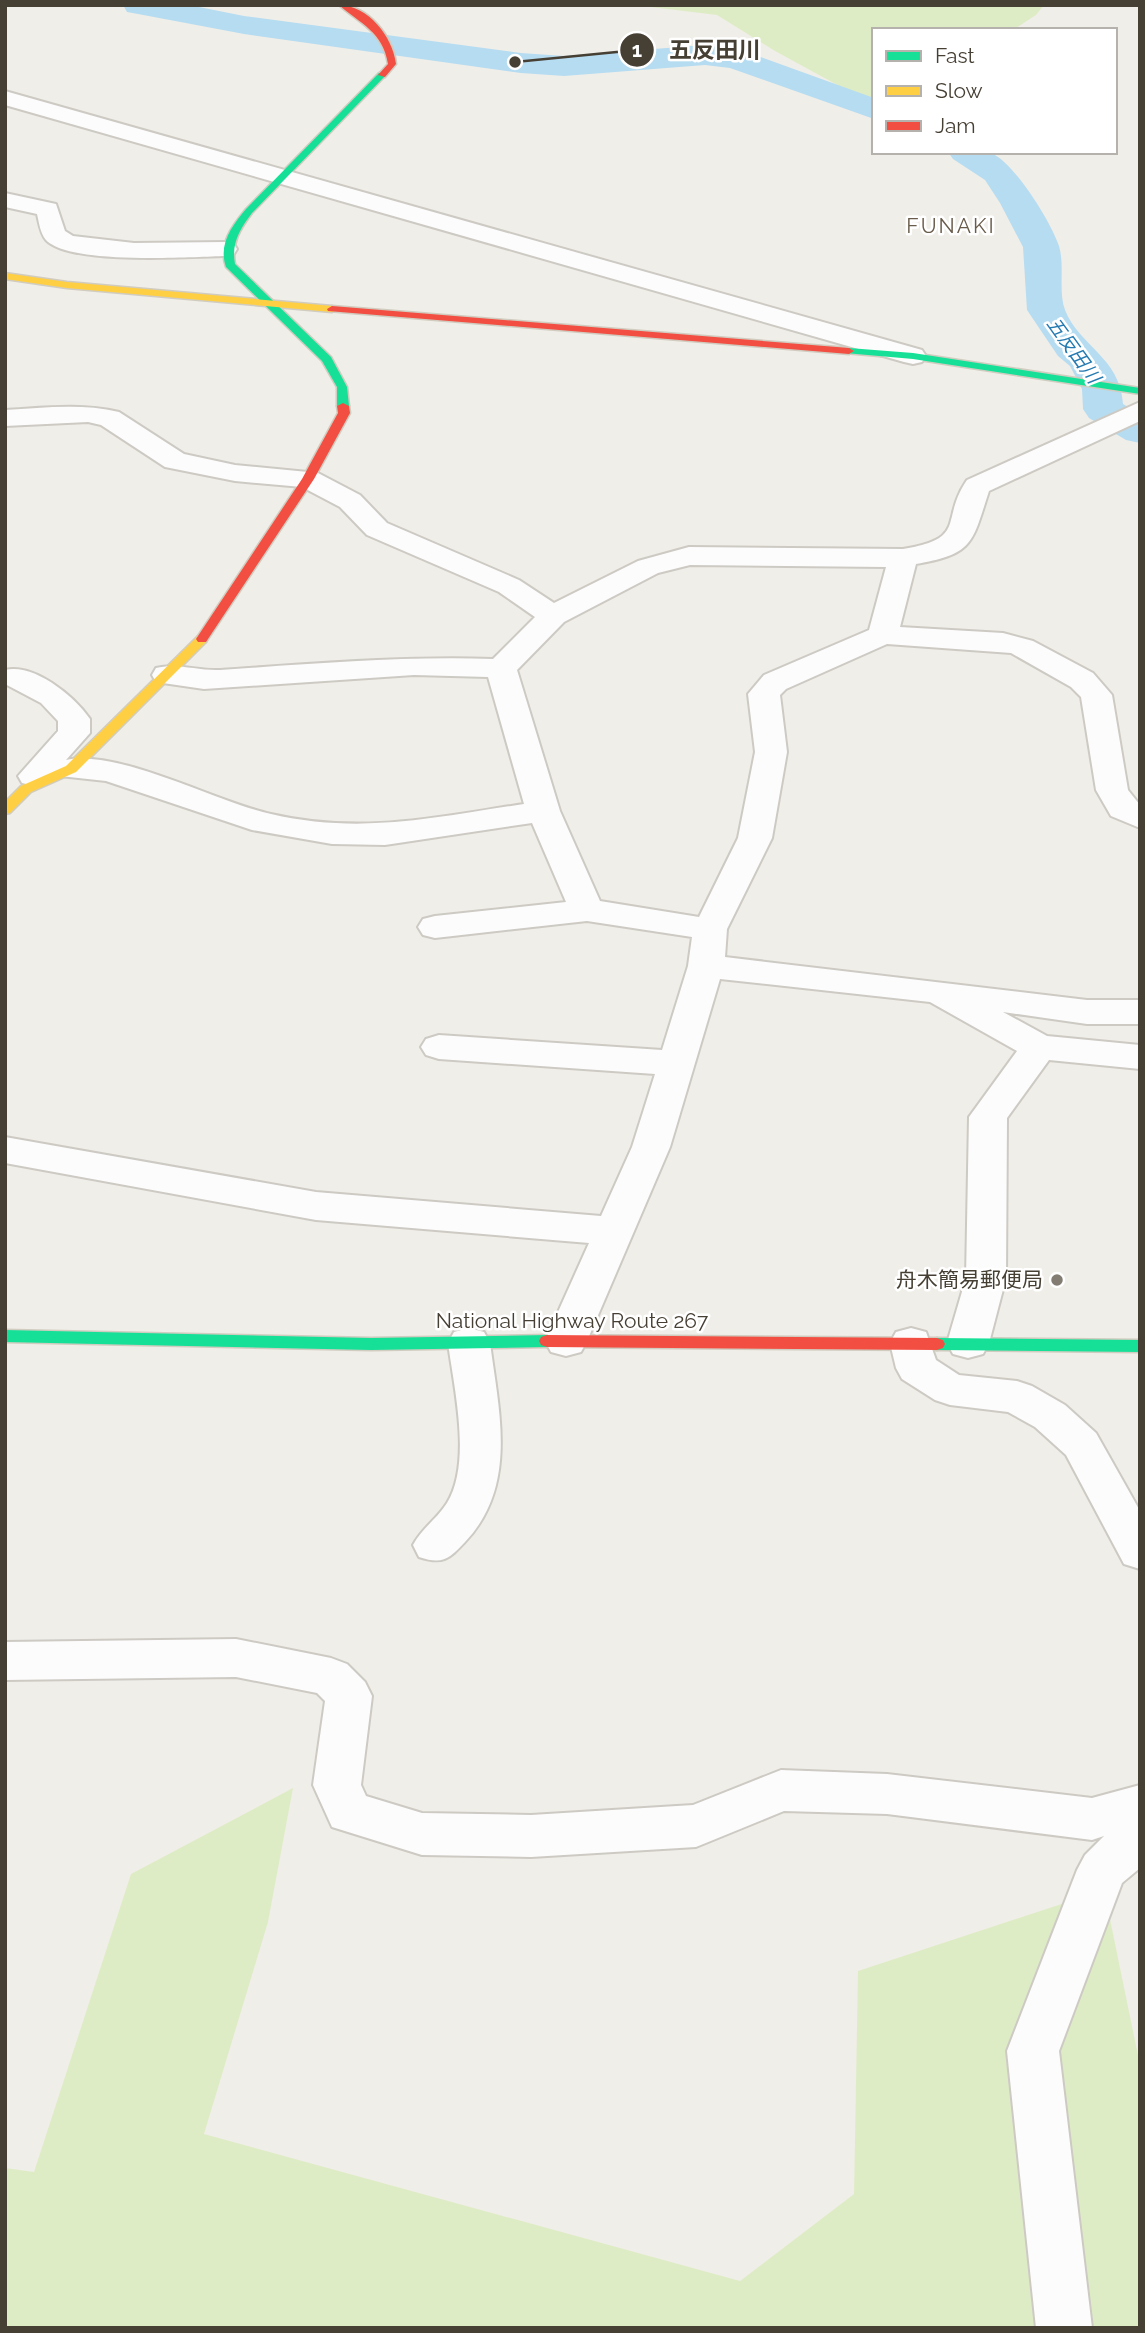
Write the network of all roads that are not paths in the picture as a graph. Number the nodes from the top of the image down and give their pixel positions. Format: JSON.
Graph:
{"nodes":[{"id":1,"x":343,"y":5,"type":"edge"},
{"id":2,"x":5,"y":98,"type":"edge"},
{"id":3,"x":284,"y":176,"type":"junction"},
{"id":4,"x":5,"y":200,"type":"edge"},
{"id":5,"x":225,"y":249,"type":"junction"},
{"id":6,"x":5,"y":276,"type":"edge"},
{"id":7,"x":268,"y":303,"type":"junction"},
{"id":8,"x":912,"y":356,"type":"junction"},
{"id":9,"x":1140,"y":391,"type":"edge"},
{"id":10,"x":1140,"y":410,"type":"edge"},
{"id":11,"x":5,"y":418,"type":"edge"},
{"id":12,"x":1108,"y":427,"type":"junction"},
{"id":13,"x":1140,"y":441,"type":"edge"},
{"id":14,"x":308,"y":479,"type":"junction"},
{"id":15,"x":903,"y":558,"type":"junction"},
{"id":16,"x":553,"y":616,"type":"junction"},
{"id":17,"x":883,"y":635,"type":"junction"},
{"id":18,"x":501,"y":668,"type":"junction"},
{"id":19,"x":167,"y":676,"type":"junction"},
{"id":20,"x":15,"y":677,"type":"dead end"},
{"id":21,"x":41,"y":774,"type":"edge"},
{"id":22,"x":5,"y":810,"type":"edge"},
{"id":23,"x":543,"y":811,"type":"junction"},
{"id":24,"x":1140,"y":818,"type":"edge"},
{"id":25,"x":587,"y":910,"type":"junction"},
{"id":26,"x":435,"y":927,"type":"dead end"},
{"id":27,"x":710,"y":929,"type":"junction"},
{"id":28,"x":706,"y":967,"type":"junction"},
{"id":29,"x":938,"y":992,"type":"junction"},
{"id":30,"x":1140,"y":1012,"type":"edge"},
{"id":31,"x":439,"y":1046,"type":"dead end"},
{"id":32,"x":1039,"y":1047,"type":"junction"},
{"id":33,"x":1140,"y":1057,"type":"edge"},
{"id":34,"x":676,"y":1063,"type":"junction"},
{"id":35,"x":5,"y":1150,"type":"edge"},
{"id":36,"x":611,"y":1231,"type":"junction"},
{"id":37,"x":5,"y":1336,"type":"edge"},
{"id":38,"x":566,"y":1341,"type":"junction"},
{"id":39,"x":469,"y":1343,"type":"junction"},
{"id":40,"x":911,"y":1343,"type":"junction"},
{"id":41,"x":968,"y":1343,"type":"junction"},
{"id":42,"x":1140,"y":1346,"type":"edge"},
{"id":43,"x":435,"y":1545,"type":"dead end"},
{"id":44,"x":1140,"y":1552,"type":"edge"},
{"id":45,"x":5,"y":1661,"type":"edge"},
{"id":46,"x":1140,"y":1806,"type":"edge"},
{"id":47,"x":1140,"y":1847,"type":"edge"},
{"id":48,"x":1064,"y":2328,"type":"edge"}],
"edges":[{"from":1,"to":3,"type":"main road"},
{"from":2,"to":3,"type":"street"},
{"from":3,"to":5,"type":"main road"},
{"from":3,"to":8,"type":"street"},
{"from":4,"to":5,"type":"street"},
{"from":5,"to":7,"type":"main road"},
{"from":6,"to":7,"type":"main road"},
{"from":7,"to":8,"type":"main road"},
{"from":7,"to":14,"type":"main road"},
{"from":8,"to":9,"type":"main road"},
{"from":10,"to":12,"type":"street"},
{"from":11,"to":14,"type":"street"},
{"from":12,"to":13,"type":"street"},
{"from":12,"to":15,"type":"street"},
{"from":14,"to":16,"type":"street"},
{"from":14,"to":19,"type":"main road"},
{"from":15,"to":16,"type":"street"},
{"from":15,"to":17,"type":"street"},
{"from":16,"to":18,"type":"street"},
{"from":17,"to":24,"type":"street"},
{"from":17,"to":27,"type":"street"},
{"from":18,"to":19,"type":"street"},
{"from":18,"to":23,"type":"street"},
{"from":19,"to":21,"type":"main road"},
{"from":20,"to":21,"type":"street"},
{"from":21,"to":22,"type":"main road"},
{"from":21,"to":23,"type":"street"},
{"from":23,"to":25,"type":"street"},
{"from":25,"to":26,"type":"street"},
{"from":25,"to":27,"type":"street"},
{"from":27,"to":28,"type":"street"},
{"from":28,"to":29,"type":"street"},
{"from":28,"to":34,"type":"street"},
{"from":29,"to":30,"type":"street"},
{"from":29,"to":32,"type":"street"},
{"from":31,"to":34,"type":"street"},
{"from":32,"to":33,"type":"street"},
{"from":32,"to":41,"type":"street"},
{"from":34,"to":36,"type":"street"},
{"from":35,"to":36,"type":"street"},
{"from":36,"to":38,"type":"street"},
{"from":37,"to":39,"type":"main road","name":"National Highway Route 267"},
{"from":38,"to":39,"type":"main road","name":"National Highway Route 267"},
{"from":38,"to":40,"type":"main road","name":"National Highway Route 267"},
{"from":39,"to":43,"type":"street"},
{"from":40,"to":41,"type":"main road","name":"National Highway Route 267"},
{"from":40,"to":44,"type":"street"},
{"from":41,"to":42,"type":"main road","name":"National Highway Route 267"},
{"from":45,"to":46,"type":"street"},
{"from":47,"to":48,"type":"street"}]}
